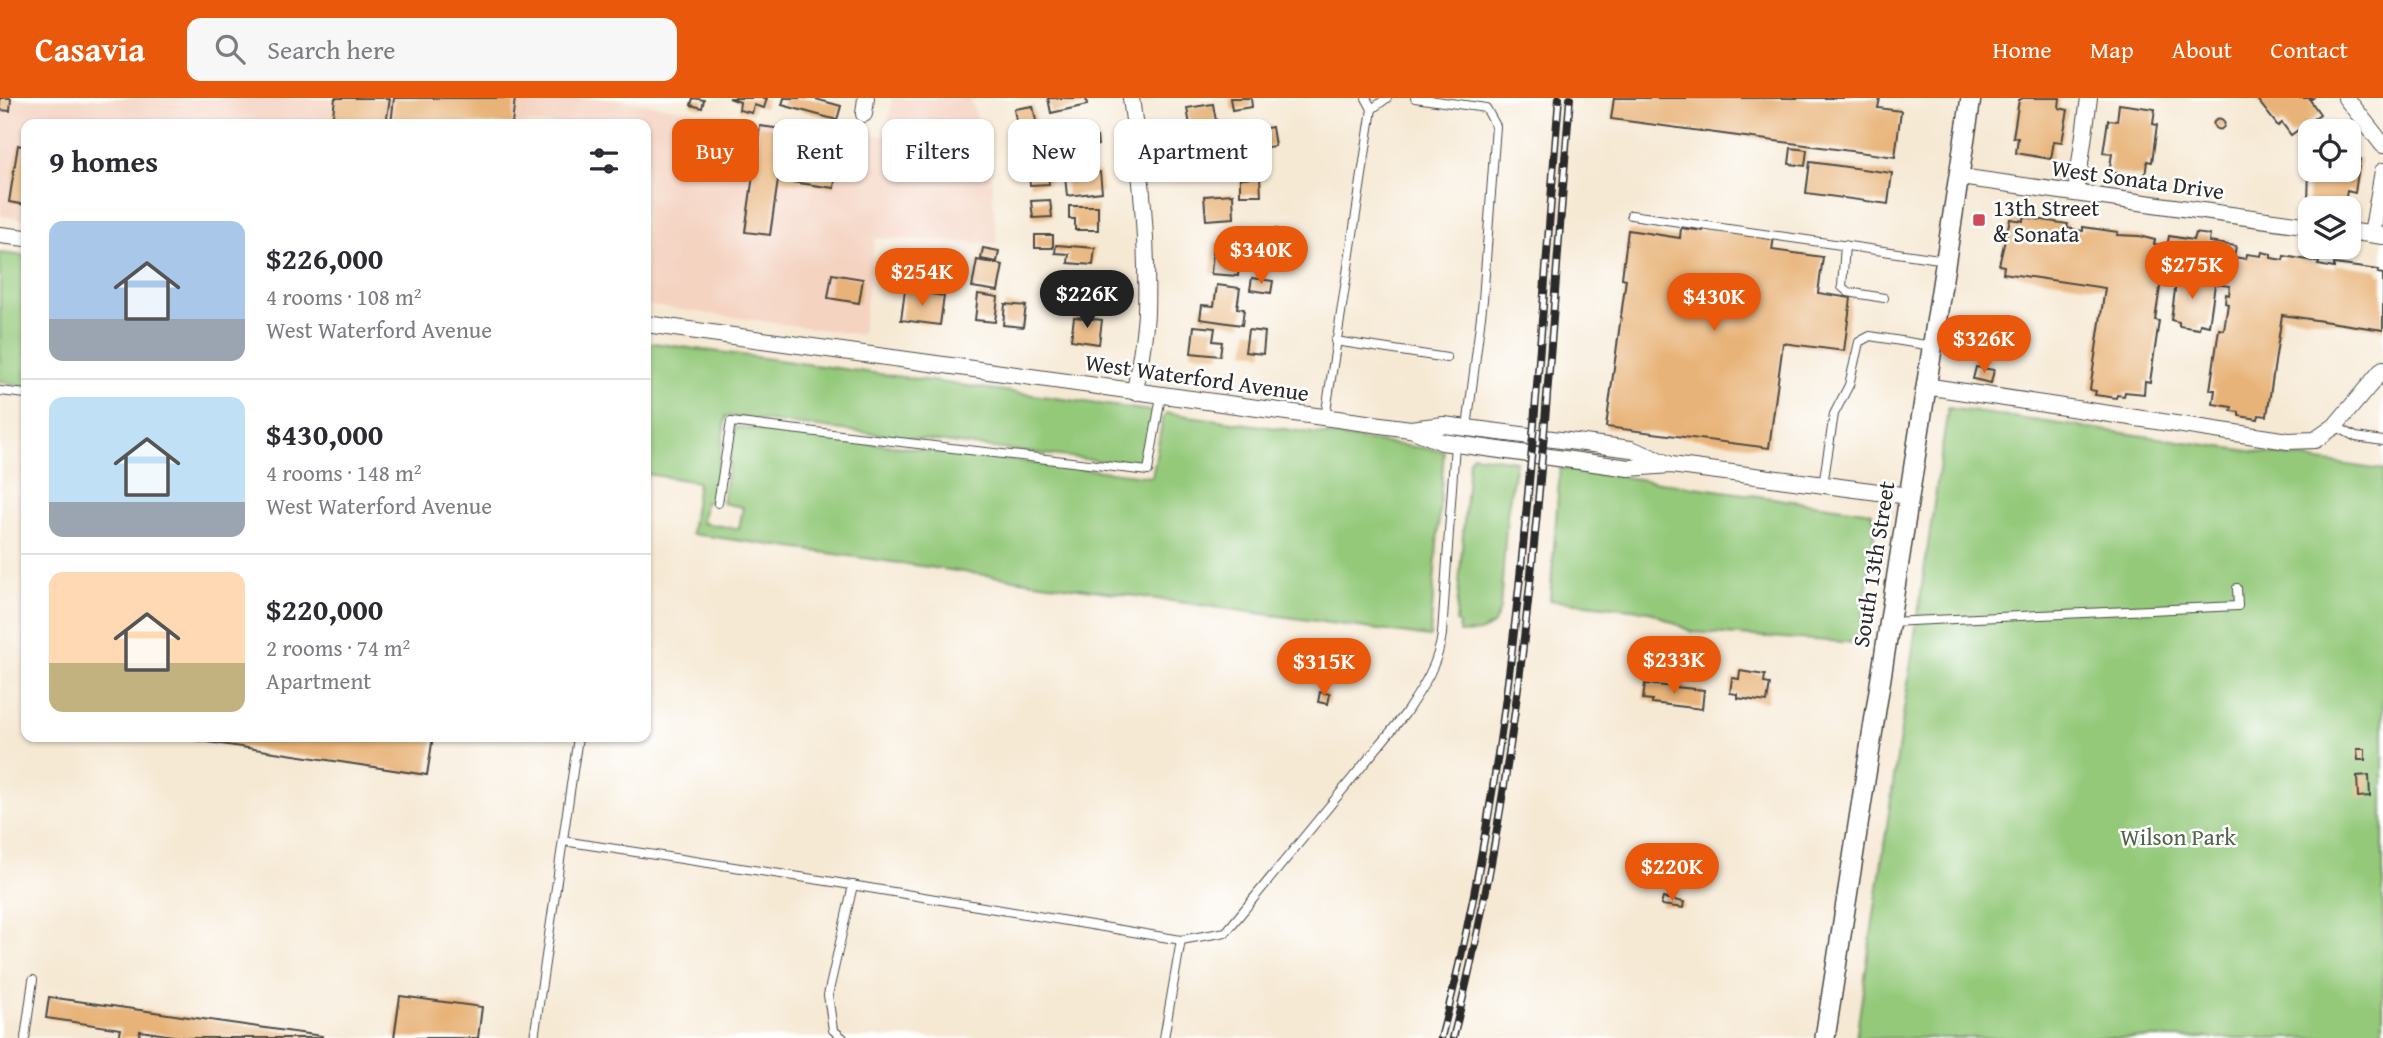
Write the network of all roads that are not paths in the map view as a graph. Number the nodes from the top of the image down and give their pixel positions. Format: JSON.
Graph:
{"nodes":[{"id":1,"x":1132,"y":98,"type":"edge"},
{"id":2,"x":1366,"y":98,"type":"edge"},
{"id":3,"x":1387,"y":98,"type":"edge"},
{"id":4,"x":1415,"y":98,"type":"edge"},
{"id":5,"x":1971,"y":98,"type":"edge"},
{"id":6,"x":2089,"y":98,"type":"edge"},
{"id":7,"x":2346,"y":98,"type":"edge"},
{"id":8,"x":1473,"y":102,"type":"edge"},
{"id":9,"x":1373,"y":109,"type":"junction"},
{"id":10,"x":2383,"y":145,"type":"edge"},
{"id":11,"x":2383,"y":171,"type":"edge"},
{"id":12,"x":1960,"y":177,"type":"junction"},
{"id":13,"x":2076,"y":193,"type":"junction"},
{"id":14,"x":1630,"y":215,"type":"dead end"},
{"id":15,"x":2298,"y":224,"type":"edge"},
{"id":16,"x":0,"y":235,"type":"edge"},
{"id":17,"x":2377,"y":235,"type":"edge"},
{"id":18,"x":21,"y":238,"type":"edge"},
{"id":19,"x":1845,"y":245,"type":"junction"},
{"id":20,"x":1946,"y":260,"type":"junction"},
{"id":21,"x":1884,"y":298,"type":"dead end"},
{"id":22,"x":651,"y":325,"type":"edge"},
{"id":23,"x":1335,"y":341,"type":"junction"},
{"id":24,"x":1932,"y":346,"type":"junction"},
{"id":25,"x":1447,"y":358,"type":"dead end"},
{"id":26,"x":2383,"y":369,"type":"edge"},
{"id":27,"x":1925,"y":386,"type":"junction"},
{"id":28,"x":0,"y":391,"type":"edge"},
{"id":29,"x":1135,"y":392,"type":"junction"},
{"id":30,"x":21,"y":393,"type":"edge"},
{"id":31,"x":1161,"y":396,"type":"junction"},
{"id":32,"x":1325,"y":418,"type":"junction"},
{"id":33,"x":2335,"y":426,"type":"junction"},
{"id":34,"x":1462,"y":427,"type":"junction"},
{"id":35,"x":1410,"y":429,"type":"junction"},
{"id":36,"x":2383,"y":441,"type":"edge"},
{"id":37,"x":1455,"y":444,"type":"junction"},
{"id":38,"x":1671,"y":465,"type":"junction"},
{"id":39,"x":1823,"y":485,"type":"junction"},
{"id":40,"x":1909,"y":496,"type":"junction"},
{"id":41,"x":718,"y":503,"type":"dead end"},
{"id":42,"x":2237,"y":588,"type":"dead end"},
{"id":43,"x":1889,"y":622,"type":"junction"},
{"id":44,"x":577,"y":742,"type":"edge"},
{"id":45,"x":564,"y":841,"type":"junction"},
{"id":46,"x":853,"y":885,"type":"junction"},
{"id":47,"x":1181,"y":940,"type":"junction"},
{"id":48,"x":33,"y":980,"type":"dead end"},
{"id":49,"x":25,"y":1038,"type":"edge"},
{"id":50,"x":534,"y":1038,"type":"edge"},
{"id":51,"x":843,"y":1038,"type":"edge"},
{"id":52,"x":1164,"y":1038,"type":"edge"},
{"id":53,"x":1825,"y":1038,"type":"edge"}],
"edges":[{"from":1,"to":29,"type":"street"},
{"from":2,"to":9,"type":"lane"},
{"from":3,"to":9,"type":"lane"},
{"from":4,"to":8,"type":"lane"},
{"from":5,"to":12,"type":"street","name":"South 13th Street"},
{"from":6,"to":13,"type":"street"},
{"from":7,"to":10,"type":"street"},
{"from":8,"to":34,"type":"lane"},
{"from":9,"to":23,"type":"lane"},
{"from":11,"to":17,"type":"street"},
{"from":12,"to":13,"type":"street","name":"West Sonata Drive"},
{"from":12,"to":20,"type":"street","name":"South 13th Street"},
{"from":13,"to":15,"type":"street","name":"West Sonata Drive"},
{"from":14,"to":19,"type":"lane"},
{"from":16,"to":18,"type":"street"},
{"from":19,"to":20,"type":"lane"},
{"from":19,"to":21,"type":"lane"},
{"from":20,"to":24,"type":"street","name":"South 13th Street"},
{"from":22,"to":29,"type":"street","name":"West Waterford Avenue"},
{"from":23,"to":25,"type":"lane"},
{"from":23,"to":32,"type":"lane"},
{"from":24,"to":27,"type":"street","name":"South 13th Street"},
{"from":24,"to":39,"type":"lane"},
{"from":26,"to":33,"type":"street"},
{"from":27,"to":33,"type":"street"},
{"from":27,"to":40,"type":"street","name":"South 13th Street"},
{"from":28,"to":30,"type":"lane"},
{"from":29,"to":31,"type":"street","name":"West Waterford Avenue"},
{"from":31,"to":32,"type":"street","name":"West Waterford Avenue"},
{"from":31,"to":41,"type":"lane"},
{"from":32,"to":35,"type":"street","name":"West Waterford Avenue"},
{"from":33,"to":36,"type":"lane"},
{"from":34,"to":35,"type":"street","name":"West Waterford Avenue"},
{"from":34,"to":37,"type":"lane"},
{"from":34,"to":38,"type":"street","name":"West Waterford Avenue"},
{"from":35,"to":37,"type":"street","name":"West Waterford Avenue"},
{"from":37,"to":38,"type":"street","name":"West Waterford Avenue"},
{"from":37,"to":47,"type":"lane"},
{"from":38,"to":39,"type":"street","name":"West Waterford Avenue"},
{"from":39,"to":40,"type":"street","name":"West Waterford Avenue"},
{"from":40,"to":43,"type":"street","name":"South 13th Street"},
{"from":42,"to":43,"type":"lane"},
{"from":43,"to":53,"type":"street","name":"South 13th Street"},
{"from":44,"to":45,"type":"lane"},
{"from":45,"to":46,"type":"lane"},
{"from":45,"to":50,"type":"lane"},
{"from":46,"to":47,"type":"lane"},
{"from":46,"to":51,"type":"lane"},
{"from":47,"to":52,"type":"lane"},
{"from":48,"to":49,"type":"lane"}]}
